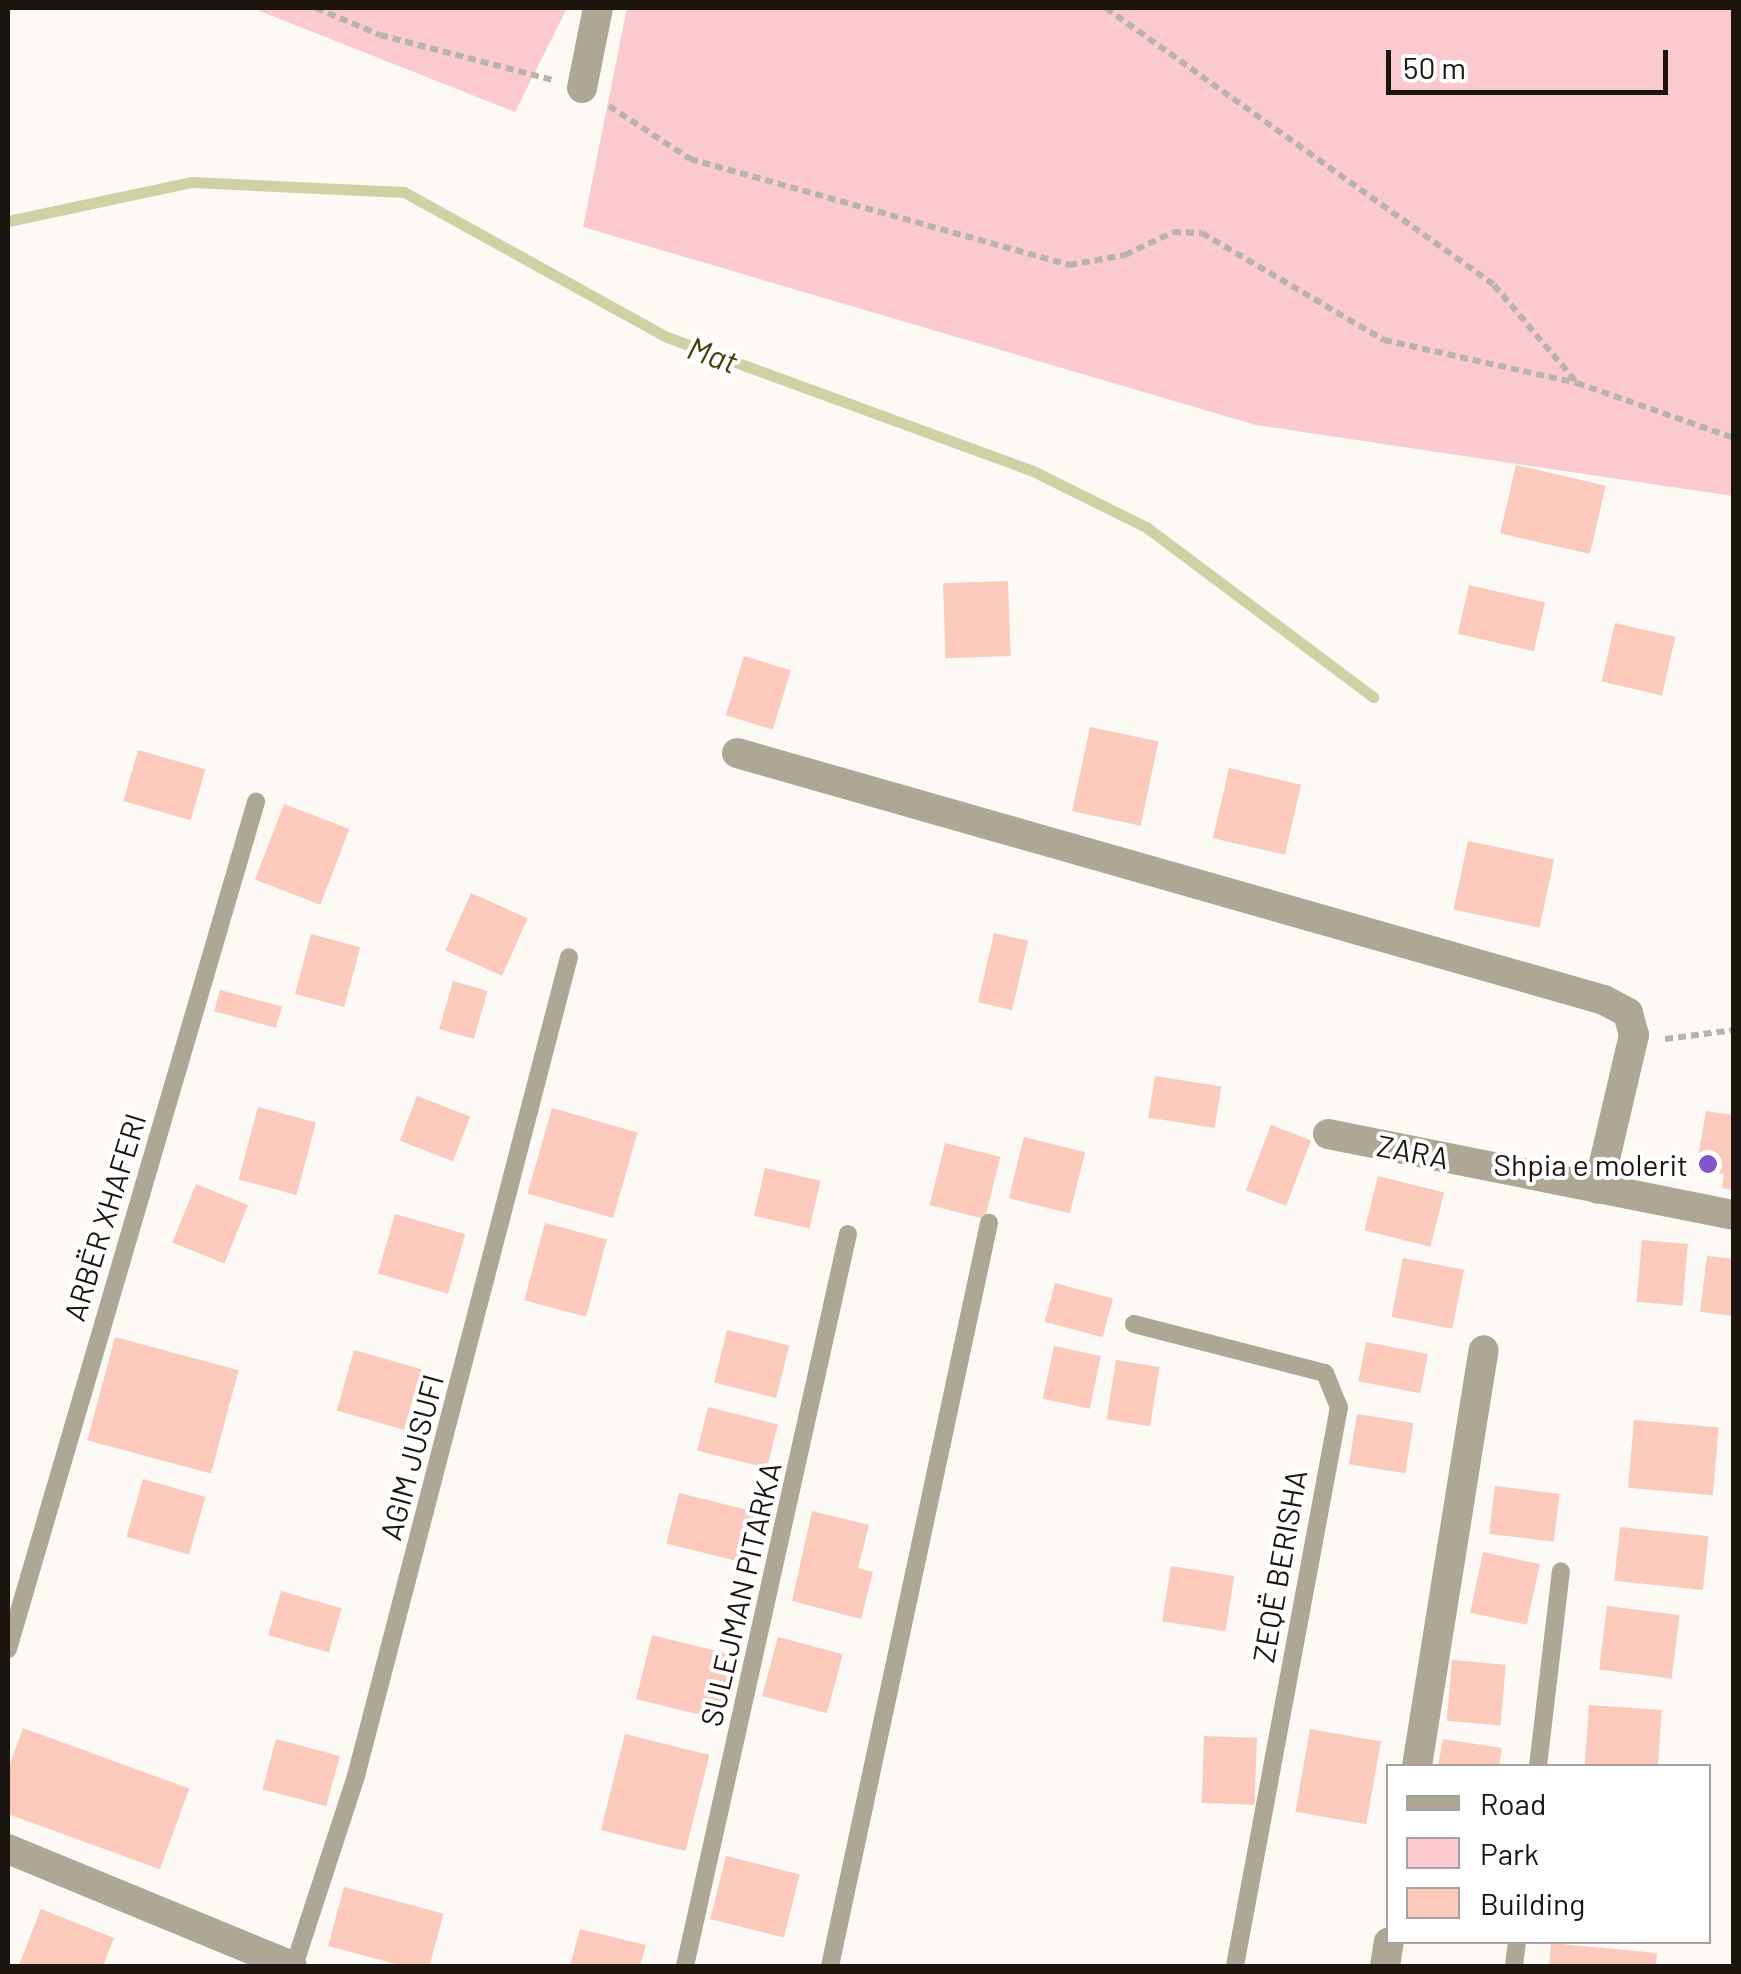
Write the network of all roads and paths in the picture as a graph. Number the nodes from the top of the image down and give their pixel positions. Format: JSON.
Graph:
{"nodes":[{"id":1,"x":316,"y":8,"type":"edge"},
{"id":2,"x":598,"y":8,"type":"edge"},
{"id":3,"x":1106,"y":8,"type":"edge"},
{"id":4,"x":582,"y":88,"type":"junction"},
{"id":5,"x":1577,"y":383,"type":"junction"},
{"id":6,"x":1734,"y":438,"type":"edge"},
{"id":7,"x":737,"y":754,"type":"dead end"},
{"id":8,"x":256,"y":802,"type":"dead end"},
{"id":9,"x":570,"y":957,"type":"dead end"},
{"id":10,"x":1734,"y":1030,"type":"edge"},
{"id":11,"x":1634,"y":1035,"type":"junction"},
{"id":12,"x":1328,"y":1134,"type":"dead end"},
{"id":13,"x":1598,"y":1189,"type":"junction"},
{"id":14,"x":1734,"y":1214,"type":"edge"},
{"id":15,"x":989,"y":1223,"type":"dead end"},
{"id":16,"x":848,"y":1234,"type":"dead end"},
{"id":17,"x":1134,"y":1324,"type":"dead end"},
{"id":18,"x":1484,"y":1350,"type":"dead end"},
{"id":19,"x":1561,"y":1571,"type":"dead end"},
{"id":20,"x":8,"y":1649,"type":"edge"},
{"id":21,"x":1417,"y":1764,"type":"edge"},
{"id":22,"x":1538,"y":1764,"type":"edge"},
{"id":23,"x":8,"y":1849,"type":"edge"},
{"id":24,"x":293,"y":1966,"type":"edge"},
{"id":25,"x":686,"y":1966,"type":"edge"},
{"id":26,"x":830,"y":1966,"type":"edge"},
{"id":27,"x":1236,"y":1966,"type":"edge"}],
"edges":[{"from":1,"to":4,"type":"path"},
{"from":2,"to":4,"type":"street"},
{"from":3,"to":5,"type":"path"},
{"from":4,"to":5,"type":"path"},
{"from":5,"to":6,"type":"path"},
{"from":7,"to":11,"type":"street"},
{"from":8,"to":20,"type":"lane","name":"ARBËR XHAFERI"},
{"from":9,"to":24,"type":"lane","name":"AGIM JUSUFI"},
{"from":10,"to":11,"type":"path"},
{"from":11,"to":13,"type":"street"},
{"from":12,"to":13,"type":"street","name":"ZARA"},
{"from":13,"to":14,"type":"street","name":"ZARA"},
{"from":15,"to":26,"type":"lane"},
{"from":16,"to":25,"type":"lane","name":"SULEJMAN PITARKA"},
{"from":17,"to":27,"type":"lane","name":"ZEQË BERISHA"},
{"from":18,"to":21,"type":"street"},
{"from":19,"to":22,"type":"lane"},
{"from":23,"to":24,"type":"street"}]}
